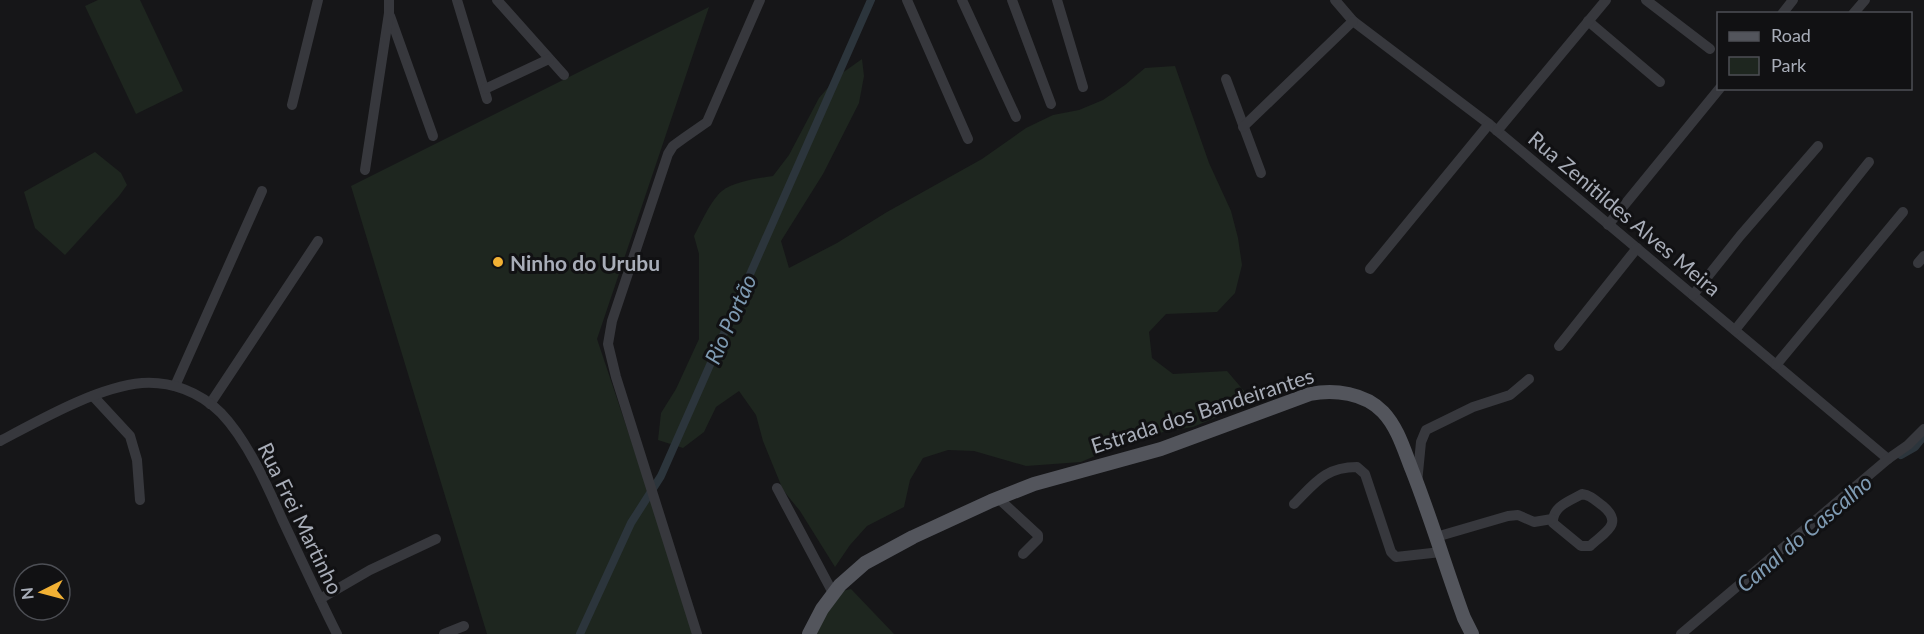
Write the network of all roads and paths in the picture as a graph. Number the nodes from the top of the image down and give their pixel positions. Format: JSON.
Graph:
{"nodes":[{"id":1,"x":318,"y":0,"type":"edge"},
{"id":2,"x":389,"y":0,"type":"edge"},
{"id":3,"x":457,"y":0,"type":"edge"},
{"id":4,"x":497,"y":0,"type":"edge"},
{"id":5,"x":760,"y":0,"type":"edge"},
{"id":6,"x":907,"y":0,"type":"edge"},
{"id":7,"x":962,"y":0,"type":"edge"},
{"id":8,"x":1012,"y":0,"type":"edge"},
{"id":9,"x":1057,"y":0,"type":"edge"},
{"id":10,"x":1335,"y":0,"type":"edge"},
{"id":11,"x":1606,"y":0,"type":"edge"},
{"id":12,"x":1646,"y":0,"type":"edge"},
{"id":13,"x":1793,"y":0,"type":"edge"},
{"id":14,"x":1865,"y":0,"type":"edge"},
{"id":15,"x":1784,"y":12,"type":"edge"},
{"id":16,"x":1855,"y":12,"type":"edge"},
{"id":17,"x":389,"y":13,"type":"junction"},
{"id":18,"x":1353,"y":21,"type":"junction"},
{"id":19,"x":1588,"y":21,"type":"junction"},
{"id":20,"x":1710,"y":49,"type":"dead end"},
{"id":21,"x":549,"y":59,"type":"junction"},
{"id":22,"x":564,"y":75,"type":"dead end"},
{"id":23,"x":1226,"y":79,"type":"dead end"},
{"id":24,"x":1660,"y":82,"type":"dead end"},
{"id":25,"x":1083,"y":87,"type":"dead end"},
{"id":26,"x":1718,"y":90,"type":"edge"},
{"id":27,"x":1051,"y":104,"type":"dead end"},
{"id":28,"x":292,"y":105,"type":"dead end"},
{"id":29,"x":1016,"y":117,"type":"dead end"},
{"id":30,"x":1243,"y":127,"type":"junction"},
{"id":31,"x":1493,"y":128,"type":"junction"},
{"id":32,"x":433,"y":136,"type":"dead end"},
{"id":33,"x":968,"y":139,"type":"dead end"},
{"id":34,"x":1818,"y":146,"type":"dead end"},
{"id":35,"x":1869,"y":162,"type":"dead end"},
{"id":36,"x":364,"y":170,"type":"dead end"},
{"id":37,"x":1262,"y":173,"type":"dead end"},
{"id":38,"x":262,"y":191,"type":"dead end"},
{"id":39,"x":1903,"y":212,"type":"dead end"},
{"id":40,"x":1608,"y":225,"type":"junction"},
{"id":41,"x":318,"y":241,"type":"dead end"},
{"id":42,"x":1637,"y":248,"type":"junction"},
{"id":43,"x":1370,"y":269,"type":"dead end"},
{"id":44,"x":1693,"y":296,"type":"junction"},
{"id":45,"x":1735,"y":330,"type":"junction"},
{"id":46,"x":1558,"y":346,"type":"dead end"},
{"id":47,"x":1776,"y":365,"type":"junction"},
{"id":48,"x":1529,"y":379,"type":"dead end"},
{"id":49,"x":176,"y":386,"type":"junction"},
{"id":50,"x":93,"y":396,"type":"junction"},
{"id":51,"x":210,"y":404,"type":"junction"},
{"id":52,"x":1924,"y":429,"type":"edge"},
{"id":53,"x":0,"y":441,"type":"edge"},
{"id":54,"x":1888,"y":459,"type":"junction"},
{"id":55,"x":1417,"y":483,"type":"junction"},
{"id":56,"x":777,"y":488,"type":"dead end"},
{"id":57,"x":998,"y":498,"type":"junction"},
{"id":58,"x":140,"y":500,"type":"dead end"},
{"id":59,"x":1294,"y":504,"type":"dead end"},
{"id":60,"x":1552,"y":519,"type":"junction"},
{"id":61,"x":1436,"y":537,"type":"junction"},
{"id":62,"x":436,"y":539,"type":"dead end"},
{"id":63,"x":1441,"y":552,"type":"junction"},
{"id":64,"x":1023,"y":554,"type":"dead end"},
{"id":65,"x":833,"y":593,"type":"junction"},
{"id":66,"x":320,"y":599,"type":"junction"},
{"id":67,"x":464,"y":626,"type":"dead end"},
{"id":68,"x":337,"y":634,"type":"edge"},
{"id":69,"x":444,"y":634,"type":"edge"},
{"id":70,"x":697,"y":634,"type":"edge"},
{"id":71,"x":809,"y":634,"type":"edge"},
{"id":72,"x":1472,"y":634,"type":"edge"},
{"id":73,"x":1681,"y":634,"type":"edge"}],
"edges":[{"from":1,"to":28,"type":"street"},
{"from":2,"to":17,"type":"street"},
{"from":3,"to":21,"type":"street"},
{"from":4,"to":21,"type":"street"},
{"from":5,"to":70,"type":"street"},
{"from":6,"to":33,"type":"street"},
{"from":7,"to":29,"type":"street"},
{"from":8,"to":27,"type":"street"},
{"from":9,"to":25,"type":"street"},
{"from":10,"to":18,"type":"street","name":"Rua Zenitildes Alves Meira"},
{"from":11,"to":19,"type":"street"},
{"from":12,"to":20,"type":"street"},
{"from":13,"to":15,"type":"street"},
{"from":14,"to":16,"type":"street"},
{"from":17,"to":32,"type":"street"},
{"from":17,"to":36,"type":"street"},
{"from":18,"to":30,"type":"street"},
{"from":18,"to":31,"type":"street","name":"Rua Zenitildes Alves Meira"},
{"from":19,"to":24,"type":"street"},
{"from":19,"to":31,"type":"street"},
{"from":21,"to":22,"type":"street"},
{"from":23,"to":30,"type":"street"},
{"from":26,"to":40,"type":"street"},
{"from":30,"to":37,"type":"street"},
{"from":31,"to":40,"type":"street","name":"Rua Zenitildes Alves Meira"},
{"from":31,"to":43,"type":"street"},
{"from":34,"to":44,"type":"street"},
{"from":35,"to":45,"type":"street"},
{"from":38,"to":49,"type":"street"},
{"from":39,"to":47,"type":"street"},
{"from":40,"to":42,"type":"street","name":"Rua Zenitildes Alves Meira"},
{"from":41,"to":51,"type":"street"},
{"from":42,"to":44,"type":"street","name":"Rua Zenitildes Alves Meira"},
{"from":42,"to":46,"type":"street"},
{"from":44,"to":45,"type":"street","name":"Rua Zenitildes Alves Meira"},
{"from":45,"to":47,"type":"street","name":"Rua Zenitildes Alves Meira"},
{"from":47,"to":54,"type":"street","name":"Rua Zenitildes Alves Meira"},
{"from":48,"to":55,"type":"street"},
{"from":49,"to":50,"type":"street","name":"Rua Frei Martinho"},
{"from":49,"to":51,"type":"street","name":"Rua Frei Martinho"},
{"from":50,"to":53,"type":"street","name":"Rua Frei Martinho"},
{"from":50,"to":58,"type":"street"},
{"from":51,"to":66,"type":"street","name":"Rua Frei Martinho"},
{"from":52,"to":54,"type":"street"},
{"from":54,"to":73,"type":"street"},
{"from":55,"to":57,"type":"main road","name":"Estrada dos Bandeirantes"},
{"from":55,"to":61,"type":"main road","name":"Estrada dos Bandeirantes"},
{"from":56,"to":65,"type":"street"},
{"from":57,"to":64,"type":"street"},
{"from":57,"to":65,"type":"main road","name":"Estrada dos Bandeirantes"},
{"from":59,"to":63,"type":"street"},
{"from":60,"to":60,"type":"street"},
{"from":60,"to":61,"type":"street"},
{"from":61,"to":63,"type":"main road","name":"Estrada dos Bandeirantes"},
{"from":62,"to":66,"type":"street"},
{"from":63,"to":72,"type":"main road","name":"Estrada dos Bandeirantes"},
{"from":65,"to":71,"type":"main road","name":"Estrada dos Bandeirantes"},
{"from":66,"to":68,"type":"street","name":"Rua Frei Martinho"},
{"from":67,"to":69,"type":"street"}]}
